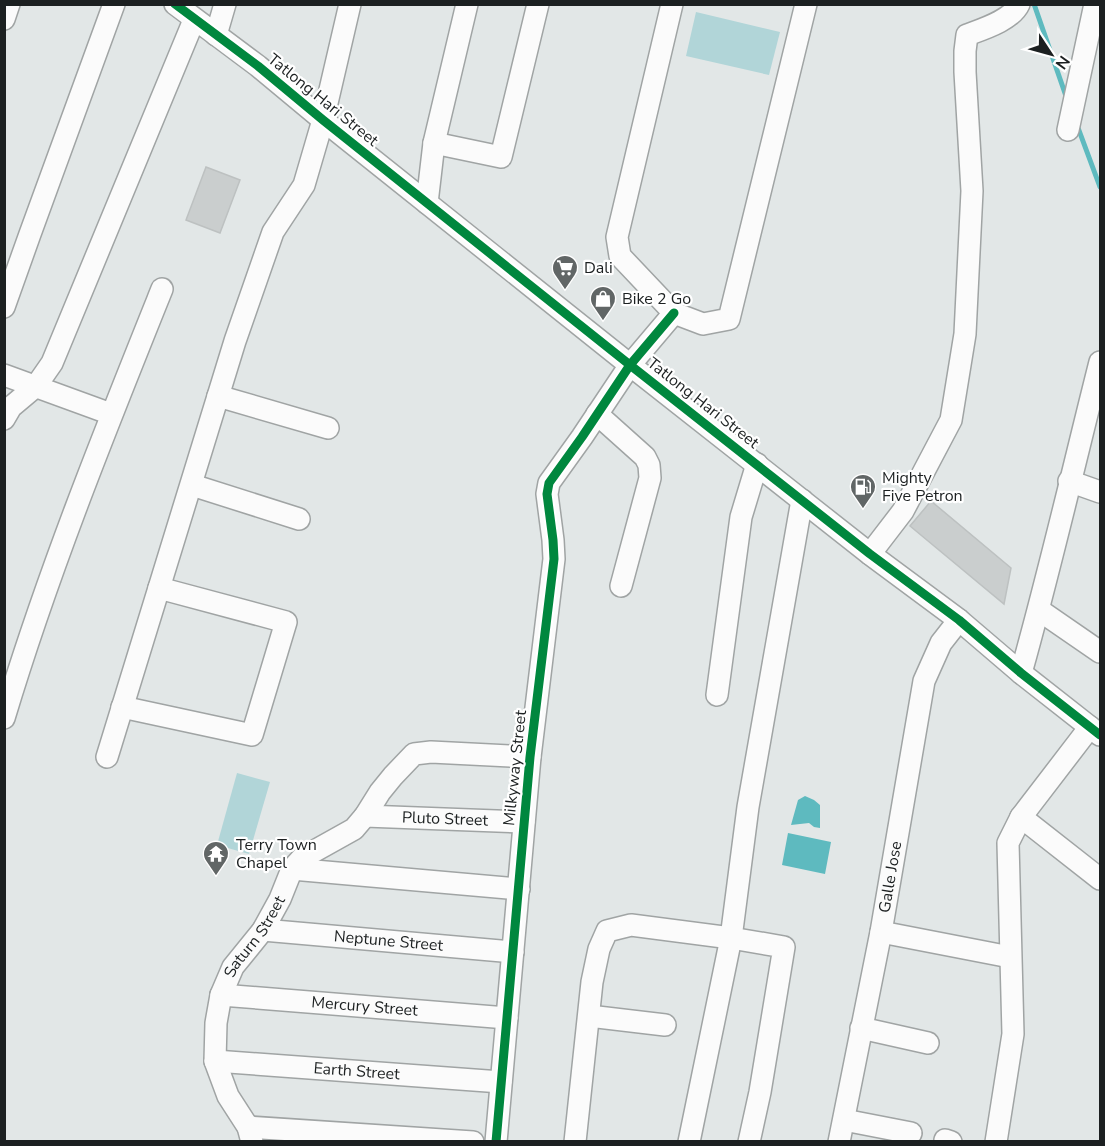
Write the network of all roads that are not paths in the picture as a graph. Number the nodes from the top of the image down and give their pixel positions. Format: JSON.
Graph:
{"nodes":[{"id":1,"x":9,"y":4,"type":"edge"},
{"id":2,"x":114,"y":4,"type":"edge"},
{"id":3,"x":175,"y":4,"type":"edge"},
{"id":4,"x":225,"y":4,"type":"edge"},
{"id":5,"x":350,"y":4,"type":"edge"},
{"id":6,"x":467,"y":4,"type":"edge"},
{"id":7,"x":538,"y":4,"type":"edge"},
{"id":8,"x":672,"y":4,"type":"edge"},
{"id":9,"x":806,"y":4,"type":"edge"},
{"id":10,"x":1019,"y":4,"type":"edge"},
{"id":11,"x":1095,"y":4,"type":"edge"},
{"id":12,"x":4,"y":19,"type":"edge"},
{"id":13,"x":194,"y":20,"type":"junction"},
{"id":14,"x":216,"y":35,"type":"junction"},
{"id":15,"x":323,"y":120,"type":"junction"},
{"id":16,"x":1068,"y":130,"type":"dead end"},
{"id":17,"x":434,"y":143,"type":"junction"},
{"id":18,"x":427,"y":203,"type":"junction"},
{"id":19,"x":162,"y":289,"type":"dead end"},
{"id":20,"x":4,"y":308,"type":"edge"},
{"id":21,"x":674,"y":313,"type":"junction"},
{"id":22,"x":1101,"y":362,"type":"edge"},
{"id":23,"x":630,"y":365,"type":"junction"},
{"id":24,"x":4,"y":375,"type":"edge"},
{"id":25,"x":36,"y":386,"type":"junction"},
{"id":26,"x":218,"y":396,"type":"junction"},
{"id":27,"x":111,"y":414,"type":"junction"},
{"id":28,"x":597,"y":414,"type":"junction"},
{"id":29,"x":4,"y":418,"type":"edge"},
{"id":30,"x":328,"y":428,"type":"dead end"},
{"id":31,"x":757,"y":464,"type":"junction"},
{"id":32,"x":1069,"y":481,"type":"junction"},
{"id":33,"x":192,"y":485,"type":"junction"},
{"id":34,"x":1101,"y":492,"type":"edge"},
{"id":35,"x":802,"y":500,"type":"junction"},
{"id":36,"x":300,"y":519,"type":"dead end"},
{"id":37,"x":870,"y":554,"type":"junction"},
{"id":38,"x":621,"y":586,"type":"dead end"},
{"id":39,"x":159,"y":588,"type":"junction"},
{"id":40,"x":1039,"y":610,"type":"junction"},
{"id":41,"x":959,"y":620,"type":"junction"},
{"id":42,"x":1101,"y":652,"type":"edge"},
{"id":43,"x":1022,"y":673,"type":"junction"},
{"id":44,"x":717,"y":695,"type":"dead end"},
{"id":45,"x":122,"y":707,"type":"junction"},
{"id":46,"x":4,"y":718,"type":"edge"},
{"id":47,"x":1095,"y":731,"type":"edge"},
{"id":48,"x":107,"y":757,"type":"dead end"},
{"id":49,"x":530,"y":757,"type":"junction"},
{"id":50,"x":365,"y":816,"type":"junction"},
{"id":51,"x":1022,"y":817,"type":"junction"},
{"id":52,"x":524,"y":822,"type":"junction"},
{"id":53,"x":292,"y":869,"type":"junction"},
{"id":54,"x":1101,"y":879,"type":"edge"},
{"id":55,"x":519,"y":889,"type":"junction"},
{"id":56,"x":263,"y":930,"type":"junction"},
{"id":57,"x":881,"y":932,"type":"junction"},
{"id":58,"x":731,"y":938,"type":"junction"},
{"id":59,"x":513,"y":952,"type":"junction"},
{"id":60,"x":1010,"y":957,"type":"junction"},
{"id":61,"x":221,"y":995,"type":"junction"},
{"id":62,"x":589,"y":1016,"type":"junction"},
{"id":63,"x":507,"y":1018,"type":"junction"},
{"id":64,"x":665,"y":1025,"type":"dead end"},
{"id":65,"x":861,"y":1028,"type":"junction"},
{"id":66,"x":928,"y":1043,"type":"dead end"},
{"id":67,"x":215,"y":1061,"type":"junction"},
{"id":68,"x":501,"y":1082,"type":"junction"},
{"id":69,"x":844,"y":1120,"type":"junction"},
{"id":70,"x":911,"y":1133,"type":"dead end"},
{"id":71,"x":250,"y":1134,"type":"edge"},
{"id":72,"x":473,"y":1142,"type":"edge"},
{"id":73,"x":496,"y":1142,"type":"edge"},
{"id":74,"x":576,"y":1142,"type":"edge"},
{"id":75,"x":689,"y":1142,"type":"edge"},
{"id":76,"x":749,"y":1142,"type":"edge"},
{"id":77,"x":839,"y":1142,"type":"edge"},
{"id":78,"x":996,"y":1142,"type":"edge"}],
"edges":[{"from":1,"to":12,"type":"street"},
{"from":2,"to":20,"type":"street"},
{"from":3,"to":13,"type":"street","name":"Tatlong Hari Street"},
{"from":4,"to":14,"type":"street"},
{"from":5,"to":15,"type":"street"},
{"from":6,"to":17,"type":"street"},
{"from":7,"to":17,"type":"street"},
{"from":8,"to":21,"type":"street"},
{"from":9,"to":21,"type":"street"},
{"from":10,"to":37,"type":"street"},
{"from":11,"to":16,"type":"street"},
{"from":13,"to":14,"type":"street","name":"Tatlong Hari Street"},
{"from":13,"to":25,"type":"street"},
{"from":14,"to":15,"type":"street","name":"Tatlong Hari Street"},
{"from":15,"to":18,"type":"street","name":"Tatlong Hari Street"},
{"from":15,"to":26,"type":"street"},
{"from":17,"to":18,"type":"street"},
{"from":18,"to":23,"type":"street","name":"Tatlong Hari Street"},
{"from":19,"to":27,"type":"street"},
{"from":21,"to":23,"type":"street","name":"Milkyway Street"},
{"from":22,"to":32,"type":"street"},
{"from":23,"to":28,"type":"street","name":"Milkyway Street"},
{"from":23,"to":31,"type":"street","name":"Tatlong Hari Street"},
{"from":24,"to":25,"type":"street"},
{"from":25,"to":27,"type":"street"},
{"from":25,"to":29,"type":"street"},
{"from":26,"to":30,"type":"street"},
{"from":26,"to":33,"type":"street"},
{"from":27,"to":46,"type":"street"},
{"from":28,"to":38,"type":"street"},
{"from":28,"to":49,"type":"street","name":"Milkyway Street"},
{"from":31,"to":35,"type":"street","name":"Tatlong Hari Street"},
{"from":31,"to":44,"type":"street"},
{"from":32,"to":34,"type":"street"},
{"from":32,"to":40,"type":"street"},
{"from":33,"to":36,"type":"street"},
{"from":33,"to":39,"type":"street"},
{"from":35,"to":37,"type":"street","name":"Tatlong Hari Street"},
{"from":35,"to":58,"type":"street"},
{"from":37,"to":41,"type":"street","name":"Tatlong Hari Street"},
{"from":39,"to":45,"type":"street"},
{"from":39,"to":45,"type":"street"},
{"from":40,"to":42,"type":"street"},
{"from":40,"to":43,"type":"street"},
{"from":41,"to":43,"type":"street","name":"Tatlong Hari Street"},
{"from":41,"to":57,"type":"street","name":"Galle Jose"},
{"from":43,"to":47,"type":"street","name":"Tatlong Hari Street"},
{"from":45,"to":48,"type":"street"},
{"from":47,"to":51,"type":"street"},
{"from":49,"to":50,"type":"street","name":"Saturn Street"},
{"from":49,"to":52,"type":"street","name":"Milkyway Street"},
{"from":50,"to":52,"type":"street","name":"Pluto Street"},
{"from":50,"to":53,"type":"street","name":"Saturn Street"},
{"from":51,"to":54,"type":"street"},
{"from":51,"to":60,"type":"street"},
{"from":52,"to":55,"type":"street","name":"Milkyway Street"},
{"from":53,"to":55,"type":"street"},
{"from":53,"to":56,"type":"street","name":"Saturn Street"},
{"from":55,"to":59,"type":"street","name":"Milkyway Street"},
{"from":56,"to":59,"type":"street","name":"Neptune Street"},
{"from":56,"to":61,"type":"street","name":"Saturn Street"},
{"from":57,"to":60,"type":"street"},
{"from":57,"to":65,"type":"street","name":"Galle Jose"},
{"from":58,"to":62,"type":"street"},
{"from":58,"to":75,"type":"street"},
{"from":58,"to":76,"type":"street"},
{"from":59,"to":63,"type":"street","name":"Milkyway Street"},
{"from":60,"to":78,"type":"street"},
{"from":61,"to":63,"type":"street","name":"Mercury Street"},
{"from":61,"to":67,"type":"street","name":"Saturn Street"},
{"from":62,"to":64,"type":"street"},
{"from":62,"to":74,"type":"street"},
{"from":63,"to":68,"type":"street","name":"Milkyway Street"},
{"from":65,"to":66,"type":"street"},
{"from":65,"to":69,"type":"street","name":"Galle Jose"},
{"from":67,"to":68,"type":"street","name":"Earth Street"},
{"from":67,"to":71,"type":"street","name":"Saturn Street"},
{"from":68,"to":73,"type":"street","name":"Milkyway Street"},
{"from":69,"to":70,"type":"street"},
{"from":69,"to":77,"type":"street","name":"Galle Jose"},
{"from":71,"to":72,"type":"street"}]}
